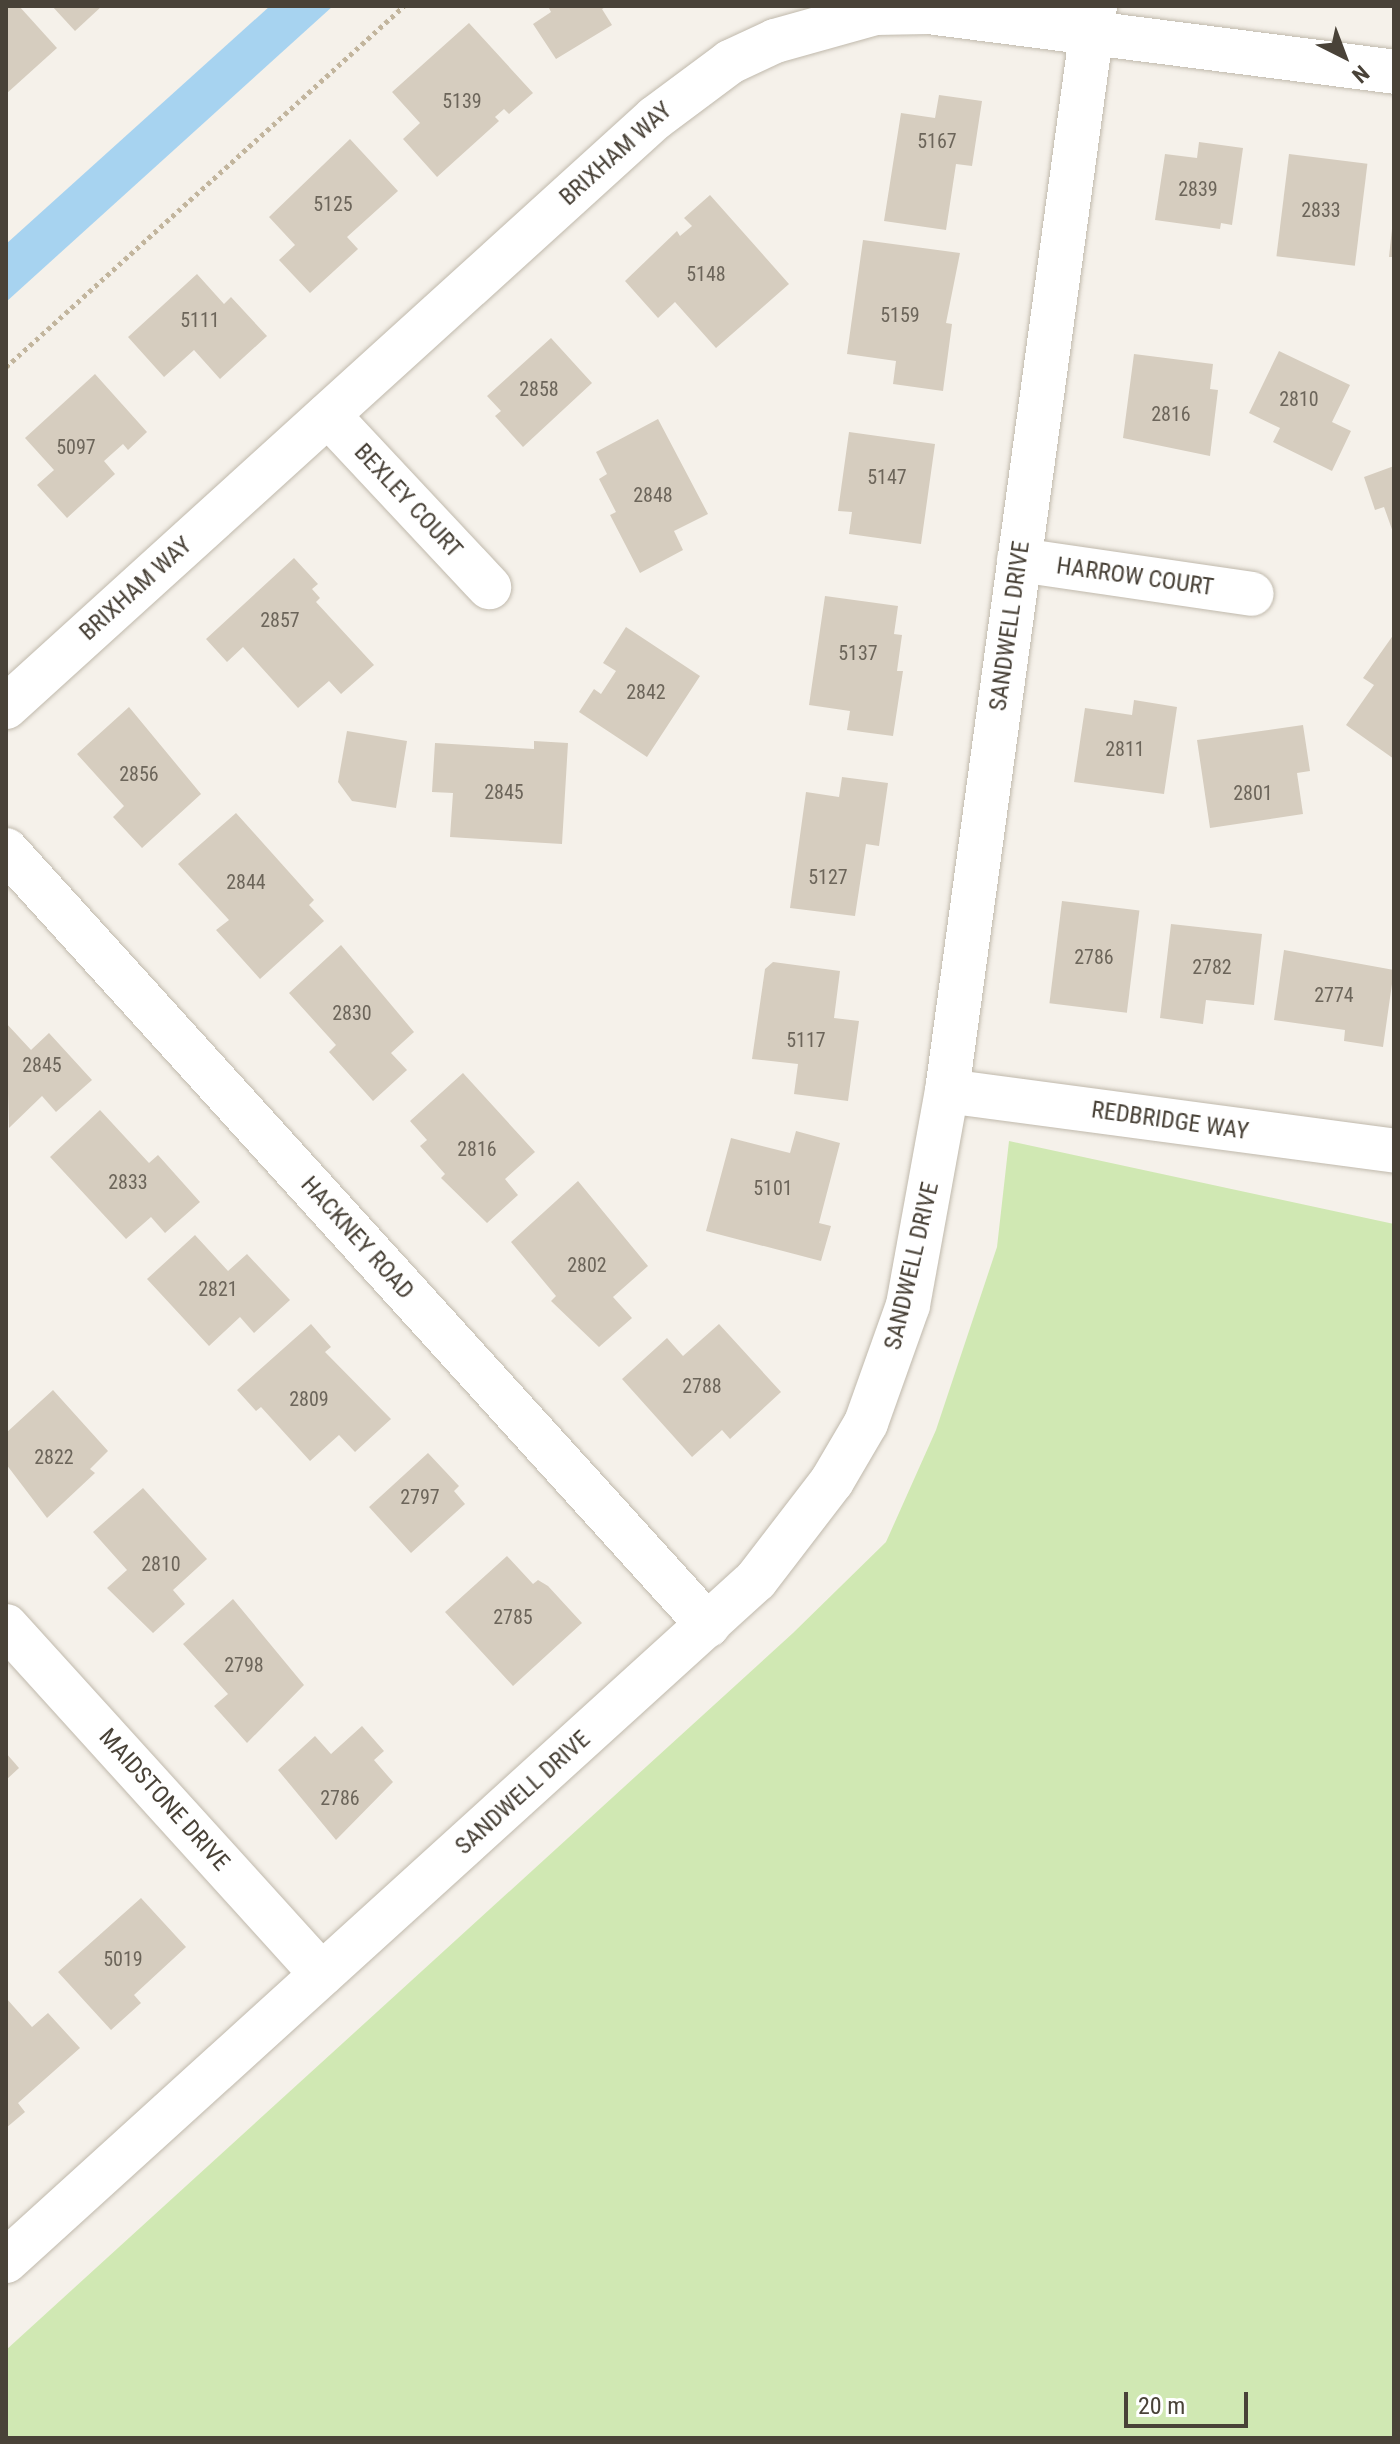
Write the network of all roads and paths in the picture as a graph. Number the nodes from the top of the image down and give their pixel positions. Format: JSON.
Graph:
{"nodes":[{"id":1,"x":404,"y":6,"type":"edge"},
{"id":2,"x":1093,"y":18,"type":"edge"},
{"id":3,"x":1394,"y":72,"type":"edge"},
{"id":4,"x":6,"y":367,"type":"edge"},
{"id":5,"x":328,"y":415,"type":"junction"},
{"id":6,"x":1019,"y":560,"type":"junction"},
{"id":7,"x":489,"y":587,"type":"dead end"},
{"id":8,"x":1252,"y":594,"type":"dead end"},
{"id":9,"x":6,"y":707,"type":"edge"},
{"id":10,"x":6,"y":850,"type":"edge"},
{"id":11,"x":947,"y":1091,"type":"junction"},
{"id":12,"x":1394,"y":1151,"type":"edge"},
{"id":13,"x":708,"y":1625,"type":"junction"},
{"id":14,"x":6,"y":1626,"type":"edge"},
{"id":15,"x":322,"y":1974,"type":"junction"},
{"id":16,"x":6,"y":2261,"type":"edge"}],
"edges":[{"from":1,"to":4,"type":"path"},
{"from":2,"to":3,"type":"street","name":"BRIXHAM WAY"},
{"from":2,"to":5,"type":"street","name":"BRIXHAM WAY"},
{"from":2,"to":6,"type":"street","name":"SANDWELL DRIVE"},
{"from":5,"to":7,"type":"street","name":"BEXLEY COURT"},
{"from":5,"to":9,"type":"street","name":"BRIXHAM WAY"},
{"from":6,"to":8,"type":"street","name":"HARROW COURT"},
{"from":6,"to":11,"type":"street","name":"SANDWELL DRIVE"},
{"from":10,"to":13,"type":"street","name":"HACKNEY ROAD"},
{"from":11,"to":12,"type":"street","name":"REDBRIDGE WAY"},
{"from":11,"to":13,"type":"street","name":"SANDWELL DRIVE"},
{"from":13,"to":15,"type":"street","name":"SANDWELL DRIVE"},
{"from":14,"to":15,"type":"street","name":"MAIDSTONE DRIVE"},
{"from":15,"to":16,"type":"street","name":"SANDWELL DRIVE"}]}
